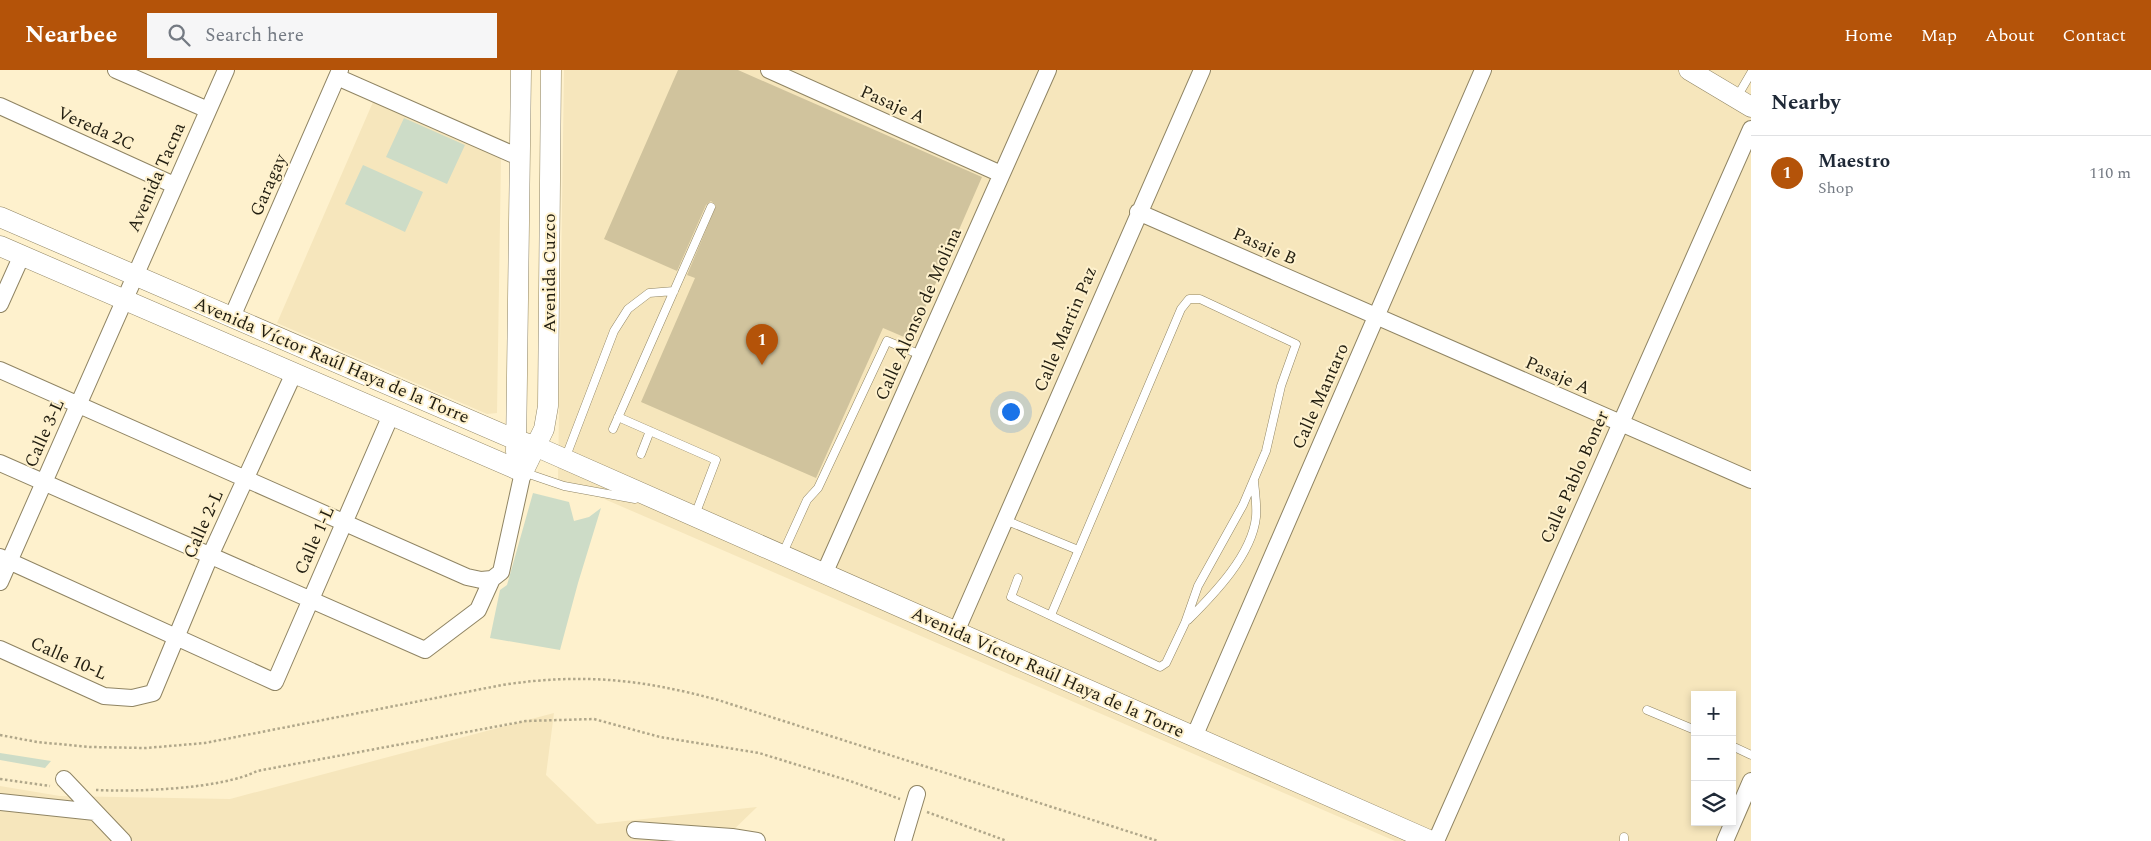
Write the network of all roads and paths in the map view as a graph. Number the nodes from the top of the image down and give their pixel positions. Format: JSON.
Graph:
{"nodes":[{"id":1,"x":116,"y":70,"type":"edge"},
{"id":2,"x":226,"y":70,"type":"edge"},
{"id":3,"x":521,"y":70,"type":"edge"},
{"id":4,"x":551,"y":70,"type":"edge"},
{"id":5,"x":769,"y":70,"type":"edge"},
{"id":6,"x":1048,"y":70,"type":"edge"},
{"id":7,"x":1202,"y":70,"type":"edge"},
{"id":8,"x":1483,"y":70,"type":"edge"},
{"id":9,"x":1689,"y":70,"type":"edge"},
{"id":10,"x":1751,"y":73,"type":"edge"},
{"id":11,"x":339,"y":74,"type":"edge"},
{"id":12,"x":1743,"y":103,"type":"edge"},
{"id":13,"x":0,"y":106,"type":"edge"},
{"id":14,"x":208,"y":110,"type":"junction"},
{"id":15,"x":1751,"y":129,"type":"edge"},
{"id":16,"x":521,"y":158,"type":"junction"},
{"id":17,"x":1001,"y":174,"type":"junction"},
{"id":18,"x":174,"y":185,"type":"junction"},
{"id":19,"x":711,"y":207,"type":"dead end"},
{"id":20,"x":1138,"y":212,"type":"junction"},
{"id":21,"x":0,"y":217,"type":"edge"},
{"id":22,"x":0,"y":246,"type":"edge"},
{"id":23,"x":22,"y":255,"type":"junction"},
{"id":24,"x":135,"y":275,"type":"junction"},
{"id":25,"x":674,"y":291,"type":"junction"},
{"id":26,"x":125,"y":300,"type":"junction"},
{"id":27,"x":0,"y":304,"type":"edge"},
{"id":28,"x":232,"y":317,"type":"junction"},
{"id":29,"x":1376,"y":317,"type":"junction"},
{"id":30,"x":921,"y":356,"type":"junction"},
{"id":31,"x":0,"y":370,"type":"edge"},
{"id":32,"x":294,"y":373,"type":"junction"},
{"id":33,"x":78,"y":405,"type":"junction"},
{"id":34,"x":391,"y":415,"type":"junction"},
{"id":35,"x":618,"y":417,"type":"junction"},
{"id":36,"x":1620,"y":423,"type":"junction"},
{"id":37,"x":613,"y":428,"type":"dead end"},
{"id":38,"x":650,"y":431,"type":"junction"},
{"id":39,"x":516,"y":440,"type":"junction"},
{"id":40,"x":535,"y":446,"type":"junction"},
{"id":41,"x":641,"y":454,"type":"dead end"},
{"id":42,"x":565,"y":460,"type":"junction"},
{"id":43,"x":0,"y":463,"type":"edge"},
{"id":44,"x":519,"y":470,"type":"junction"},
{"id":45,"x":246,"y":478,"type":"junction"},
{"id":46,"x":1254,"y":478,"type":"junction"},
{"id":47,"x":1751,"y":480,"type":"edge"},
{"id":48,"x":44,"y":482,"type":"junction"},
{"id":49,"x":664,"y":504,"type":"junction"},
{"id":50,"x":694,"y":517,"type":"junction"},
{"id":51,"x":1005,"y":520,"type":"junction"},
{"id":52,"x":344,"y":522,"type":"junction"},
{"id":53,"x":1078,"y":550,"type":"junction"},
{"id":54,"x":781,"y":555,"type":"junction"},
{"id":55,"x":210,"y":556,"type":"junction"},
{"id":56,"x":5,"y":559,"type":"edge"},
{"id":57,"x":824,"y":574,"type":"junction"},
{"id":58,"x":1018,"y":578,"type":"dead end"},
{"id":59,"x":492,"y":579,"type":"junction"},
{"id":60,"x":0,"y":582,"type":"edge"},
{"id":61,"x":310,"y":600,"type":"junction"},
{"id":62,"x":1051,"y":615,"type":"junction"},
{"id":63,"x":1185,"y":623,"type":"junction"},
{"id":64,"x":956,"y":632,"type":"junction"},
{"id":65,"x":177,"y":636,"type":"junction"},
{"id":66,"x":0,"y":649,"type":"edge"},
{"id":67,"x":153,"y":693,"type":"joint"},
{"id":68,"x":1647,"y":710,"type":"dead end"},
{"id":69,"x":1691,"y":728,"type":"edge"},
{"id":70,"x":0,"y":735,"type":"edge"},
{"id":71,"x":1194,"y":737,"type":"junction"},
{"id":72,"x":1736,"y":748,"type":"edge"},
{"id":73,"x":1751,"y":755,"type":"edge"},
{"id":74,"x":0,"y":779,"type":"edge"},
{"id":75,"x":1751,"y":781,"type":"edge"},
{"id":76,"x":69,"y":784,"type":"junction"},
{"id":77,"x":915,"y":800,"type":"junction"},
{"id":78,"x":0,"y":802,"type":"edge"},
{"id":79,"x":95,"y":812,"type":"junction"},
{"id":80,"x":635,"y":830,"type":"dead end"},
{"id":81,"x":123,"y":841,"type":"edge"},
{"id":82,"x":757,"y":841,"type":"edge"},
{"id":83,"x":903,"y":841,"type":"edge"},
{"id":84,"x":1007,"y":841,"type":"edge"},
{"id":85,"x":1158,"y":841,"type":"edge"},
{"id":86,"x":1431,"y":841,"type":"edge"},
{"id":87,"x":1436,"y":841,"type":"edge"},
{"id":88,"x":1726,"y":841,"type":"edge"}],
"edges":[{"from":1,"to":14,"type":"street"},
{"from":2,"to":14,"type":"street","name":"Avenida Tacna"},
{"from":3,"to":16,"type":"street","name":"Avenida Cuzco"},
{"from":4,"to":40,"type":"street","name":"Avenida Cuzco"},
{"from":5,"to":17,"type":"street","name":"Pasaje A"},
{"from":6,"to":17,"type":"street","name":"Calle Alonso de Molina"},
{"from":7,"to":20,"type":"street","name":"Calle Martin Paz"},
{"from":8,"to":29,"type":"street","name":"Calle Mantaro"},
{"from":9,"to":12,"type":"street"},
{"from":10,"to":12,"type":"lane"},
{"from":11,"to":16,"type":"street"},
{"from":11,"to":28,"type":"street","name":"Garagay"},
{"from":13,"to":18,"type":"street","name":"Vereda 2C"},
{"from":14,"to":18,"type":"street","name":"Avenida Tacna"},
{"from":15,"to":36,"type":"street","name":"Calle Pablo Boner"},
{"from":16,"to":39,"type":"street","name":"Avenida Cuzco"},
{"from":17,"to":30,"type":"street","name":"Calle Alonso de Molina"},
{"from":18,"to":24,"type":"street","name":"Avenida Tacna"},
{"from":19,"to":25,"type":"lane"},
{"from":20,"to":29,"type":"street","name":"Pasaje B"},
{"from":20,"to":51,"type":"street","name":"Calle Martin Paz"},
{"from":21,"to":24,"type":"street","name":"Avenida Víctor Raúl Haya de la Torre"},
{"from":22,"to":23,"type":"street","name":"Avenida Víctor Raúl Haya de la Torre"},
{"from":23,"to":26,"type":"street","name":"Avenida Víctor Raúl Haya de la Torre"},
{"from":23,"to":27,"type":"street"},
{"from":24,"to":26,"type":"street","name":"Avenida Tacna"},
{"from":24,"to":28,"type":"street","name":"Avenida Víctor Raúl Haya de la Torre"},
{"from":25,"to":35,"type":"lane"},
{"from":25,"to":42,"type":"lane"},
{"from":26,"to":32,"type":"street","name":"Avenida Víctor Raúl Haya de la Torre"},
{"from":26,"to":33,"type":"street","name":"Calle 3-L"},
{"from":28,"to":39,"type":"street","name":"Avenida Víctor Raúl Haya de la Torre"},
{"from":29,"to":36,"type":"street","name":"Pasaje A"},
{"from":29,"to":71,"type":"street","name":"Calle Mantaro"},
{"from":30,"to":54,"type":"lane"},
{"from":30,"to":57,"type":"street","name":"Calle Alonso de Molina"},
{"from":31,"to":33,"type":"street"},
{"from":32,"to":34,"type":"street","name":"Avenida Víctor Raúl Haya de la Torre"},
{"from":32,"to":45,"type":"street","name":"Calle 2-L"},
{"from":33,"to":45,"type":"street"},
{"from":33,"to":48,"type":"street","name":"Calle 3-L"},
{"from":34,"to":44,"type":"street","name":"Avenida Víctor Raúl Haya de la Torre"},
{"from":34,"to":52,"type":"street","name":"Calle 1-L"},
{"from":35,"to":37,"type":"lane"},
{"from":35,"to":38,"type":"lane"},
{"from":36,"to":47,"type":"street","name":"Pasaje A"},
{"from":36,"to":87,"type":"street","name":"Calle Pablo Boner"},
{"from":38,"to":41,"type":"lane"},
{"from":38,"to":50,"type":"lane"},
{"from":39,"to":40,"type":"street","name":"Avenida Víctor Raúl Haya de la Torre"},
{"from":39,"to":44,"type":"street","name":"Avenida Cuzco"},
{"from":40,"to":42,"type":"street","name":"Avenida Víctor Raúl Haya de la Torre"},
{"from":40,"to":44,"type":"street","name":"Avenida Cuzco"},
{"from":42,"to":49,"type":"street","name":"Avenida Víctor Raúl Haya de la Torre"},
{"from":43,"to":48,"type":"street"},
{"from":44,"to":49,"type":"lane","name":"Avenida Víctor Raúl Haya de la Torre"},
{"from":44,"to":59,"type":"street"},
{"from":45,"to":52,"type":"street"},
{"from":45,"to":55,"type":"street","name":"Calle 2-L"},
{"from":46,"to":53,"type":"lane"},
{"from":46,"to":63,"type":"lane"},
{"from":46,"to":63,"type":"lane"},
{"from":48,"to":55,"type":"street"},
{"from":48,"to":56,"type":"street","name":"Calle 3-L"},
{"from":49,"to":50,"type":"street","name":"Avenida Víctor Raúl Haya de la Torre"},
{"from":50,"to":54,"type":"street","name":"Avenida Víctor Raúl Haya de la Torre"},
{"from":51,"to":53,"type":"lane"},
{"from":51,"to":64,"type":"street","name":"Calle Martin Paz"},
{"from":52,"to":59,"type":"street"},
{"from":52,"to":61,"type":"street","name":"Calle 1-L"},
{"from":53,"to":62,"type":"lane"},
{"from":54,"to":57,"type":"street","name":"Avenida Víctor Raúl Haya de la Torre"},
{"from":55,"to":61,"type":"street"},
{"from":55,"to":65,"type":"street","name":"Calle 2-L"},
{"from":56,"to":60,"type":"street","name":"Calle 3-L"},
{"from":56,"to":65,"type":"street"},
{"from":57,"to":64,"type":"street","name":"Avenida Víctor Raúl Haya de la Torre"},
{"from":58,"to":62,"type":"lane"},
{"from":59,"to":61,"type":"street"},
{"from":61,"to":65,"type":"street","name":"Calle 1-L"},
{"from":62,"to":63,"type":"lane"},
{"from":64,"to":71,"type":"street","name":"Avenida Víctor Raúl Haya de la Torre"},
{"from":65,"to":67,"type":"street","name":"Calle 2-L"},
{"from":66,"to":67,"type":"street","name":"Calle 10-L"},
{"from":68,"to":69,"type":"lane"},
{"from":70,"to":85,"type":"path"},
{"from":71,"to":86,"type":"street","name":"Avenida Víctor Raúl Haya de la Torre"},
{"from":72,"to":73,"type":"lane"},
{"from":74,"to":76,"type":"path"},
{"from":75,"to":88,"type":"street"},
{"from":76,"to":77,"type":"path"},
{"from":76,"to":79,"type":"street"},
{"from":77,"to":83,"type":"street"},
{"from":77,"to":84,"type":"path"},
{"from":78,"to":79,"type":"street"},
{"from":79,"to":81,"type":"street"},
{"from":80,"to":82,"type":"street"}]}
